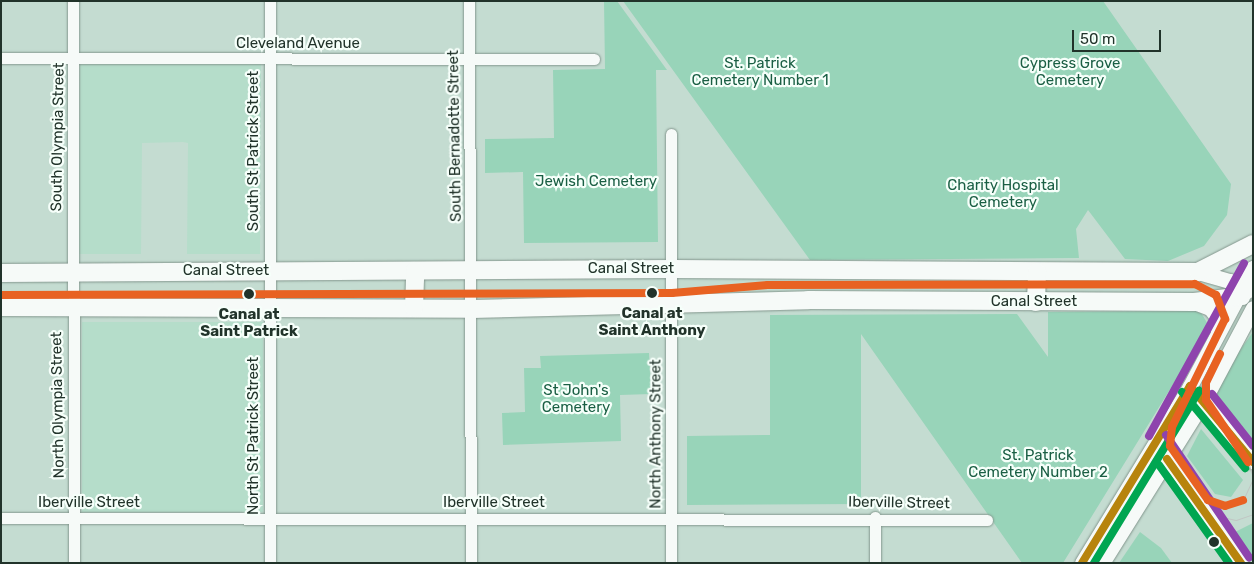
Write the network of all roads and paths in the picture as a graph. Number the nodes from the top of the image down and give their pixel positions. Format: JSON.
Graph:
{"nodes":[{"id":1,"x":73,"y":1,"type":"edge"},
{"id":2,"x":270,"y":1,"type":"edge"},
{"id":3,"x":469,"y":1,"type":"edge"},
{"id":4,"x":74,"y":57,"type":"junction"},
{"id":5,"x":1,"y":58,"type":"edge"},
{"id":6,"x":469,"y":58,"type":"junction"},
{"id":7,"x":269,"y":59,"type":"junction"},
{"id":8,"x":594,"y":59,"type":"dead end"},
{"id":9,"x":671,"y":134,"type":"dead end"},
{"id":10,"x":1253,"y":244,"type":"edge"},
{"id":11,"x":1253,"y":268,"type":"edge"},
{"id":12,"x":672,"y":269,"type":"junction"},
{"id":13,"x":270,"y":271,"type":"junction"},
{"id":14,"x":415,"y":271,"type":"junction"},
{"id":15,"x":472,"y":271,"type":"junction"},
{"id":16,"x":72,"y":272,"type":"junction"},
{"id":17,"x":1037,"y":272,"type":"junction"},
{"id":18,"x":1198,"y":272,"type":"junction"},
{"id":19,"x":1,"y":273,"type":"edge"},
{"id":20,"x":1243,"y":291,"type":"edge"},
{"id":21,"x":1036,"y":302,"type":"junction"},
{"id":22,"x":1194,"y":302,"type":"junction"},
{"id":23,"x":672,"y":306,"type":"junction"},
{"id":24,"x":1,"y":307,"type":"edge"},
{"id":25,"x":72,"y":308,"type":"junction"},
{"id":26,"x":269,"y":308,"type":"junction"},
{"id":27,"x":414,"y":308,"type":"junction"},
{"id":28,"x":1253,"y":308,"type":"edge"},
{"id":29,"x":472,"y":310,"type":"junction"},
{"id":30,"x":1242,"y":328,"type":"junction"},
{"id":31,"x":1218,"y":332,"type":"junction"},
{"id":32,"x":1190,"y":386,"type":"junction"},
{"id":33,"x":1204,"y":400,"type":"junction"},
{"id":34,"x":1158,"y":441,"type":"junction"},
{"id":35,"x":1167,"y":460,"type":"junction"},
{"id":36,"x":1253,"y":462,"type":"edge"},
{"id":37,"x":875,"y":517,"type":"junction"},
{"id":38,"x":1,"y":518,"type":"edge"},
{"id":39,"x":74,"y":518,"type":"junction"},
{"id":40,"x":471,"y":518,"type":"junction"},
{"id":41,"x":671,"y":518,"type":"junction"},
{"id":42,"x":270,"y":519,"type":"junction"},
{"id":43,"x":987,"y":520,"type":"dead end"},
{"id":44,"x":74,"y":563,"type":"edge"},
{"id":45,"x":270,"y":563,"type":"edge"},
{"id":46,"x":471,"y":563,"type":"edge"},
{"id":47,"x":671,"y":563,"type":"edge"},
{"id":48,"x":875,"y":563,"type":"edge"},
{"id":49,"x":1082,"y":563,"type":"edge"},
{"id":50,"x":1102,"y":563,"type":"edge"},
{"id":51,"x":1241,"y":563,"type":"edge"}],
"edges":[{"from":1,"to":4,"type":"street","name":"South Olympia Street"},
{"from":2,"to":7,"type":"street","name":"South St Patrick Street"},
{"from":3,"to":6,"type":"street","name":"South Bernadotte Street"},
{"from":4,"to":5,"type":"street","name":"Cleveland Avenue"},
{"from":4,"to":7,"type":"street","name":"Cleveland Avenue"},
{"from":4,"to":16,"type":"street","name":"South Olympia Street"},
{"from":6,"to":7,"type":"street","name":"Cleveland Avenue"},
{"from":6,"to":8,"type":"street","name":"Cleveland Avenue"},
{"from":6,"to":15,"type":"street","name":"South Bernadotte Street"},
{"from":7,"to":13,"type":"street","name":"South St Patrick Street"},
{"from":9,"to":12,"type":"street","name":"North Anthony Street"},
{"from":10,"to":18,"type":"main road","name":"Canal Street"},
{"from":11,"to":20,"type":"main road"},
{"from":12,"to":15,"type":"main road","name":"Canal Street"},
{"from":12,"to":17,"type":"main road","name":"Canal Street"},
{"from":12,"to":23,"type":"street","name":"North Anthony Street"},
{"from":13,"to":14,"type":"main road","name":"Canal Street"},
{"from":13,"to":16,"type":"main road","name":"Canal Street"},
{"from":13,"to":26,"type":"street","name":"South St Patrick Street"},
{"from":14,"to":15,"type":"main road","name":"Canal Street"},
{"from":14,"to":27,"type":"main road"},
{"from":15,"to":29,"type":"street","name":"South Bernadotte Street"},
{"from":16,"to":19,"type":"main road","name":"Canal Street"},
{"from":16,"to":25,"type":"street","name":"South Olympia Street"},
{"from":17,"to":18,"type":"main road","name":"Canal Street"},
{"from":17,"to":21,"type":"main road"},
{"from":18,"to":20,"type":"main road"},
{"from":20,"to":22,"type":"main road","name":"Canal Street"},
{"from":20,"to":30,"type":"main road"},
{"from":20,"to":31,"type":"main road"},
{"from":21,"to":22,"type":"main road","name":"Canal Street"},
{"from":21,"to":23,"type":"main road","name":"Canal Street"},
{"from":22,"to":31,"type":"main road"},
{"from":23,"to":29,"type":"main road","name":"Canal Street"},
{"from":23,"to":41,"type":"street","name":"North Anthony Street"},
{"from":24,"to":25,"type":"main road","name":"Canal Street"},
{"from":25,"to":26,"type":"main road","name":"Canal Street"},
{"from":25,"to":39,"type":"street","name":"North Olympia Street"},
{"from":26,"to":27,"type":"main road","name":"Canal Street"},
{"from":26,"to":42,"type":"street","name":"North St Patrick Street"},
{"from":27,"to":29,"type":"main road","name":"Canal Street"},
{"from":28,"to":30,"type":"main road"},
{"from":29,"to":40,"type":"street","name":"South Bernadotte Street"},
{"from":30,"to":33,"type":"main road"},
{"from":31,"to":32,"type":"main road"},
{"from":32,"to":33,"type":"main road"},
{"from":32,"to":34,"type":"main road"},
{"from":33,"to":35,"type":"main road"},
{"from":33,"to":36,"type":"main road"},
{"from":34,"to":35,"type":"main road"},
{"from":34,"to":49,"type":"main road"},
{"from":35,"to":50,"type":"main road"},
{"from":35,"to":51,"type":"main road"},
{"from":37,"to":41,"type":"street","name":"Iberville Street"},
{"from":37,"to":43,"type":"street","name":"Iberville Street"},
{"from":37,"to":48,"type":"street"},
{"from":38,"to":39,"type":"street","name":"Iberville Street"},
{"from":39,"to":42,"type":"street","name":"Iberville Street"},
{"from":39,"to":44,"type":"street","name":"North Olympia Street"},
{"from":40,"to":41,"type":"street","name":"Iberville Street"},
{"from":40,"to":42,"type":"street","name":"Iberville Street"},
{"from":40,"to":46,"type":"street","name":"South Bernadotte Street"},
{"from":41,"to":47,"type":"street","name":"North Anthony Street"},
{"from":42,"to":45,"type":"street","name":"North St Patrick Street"}]}
